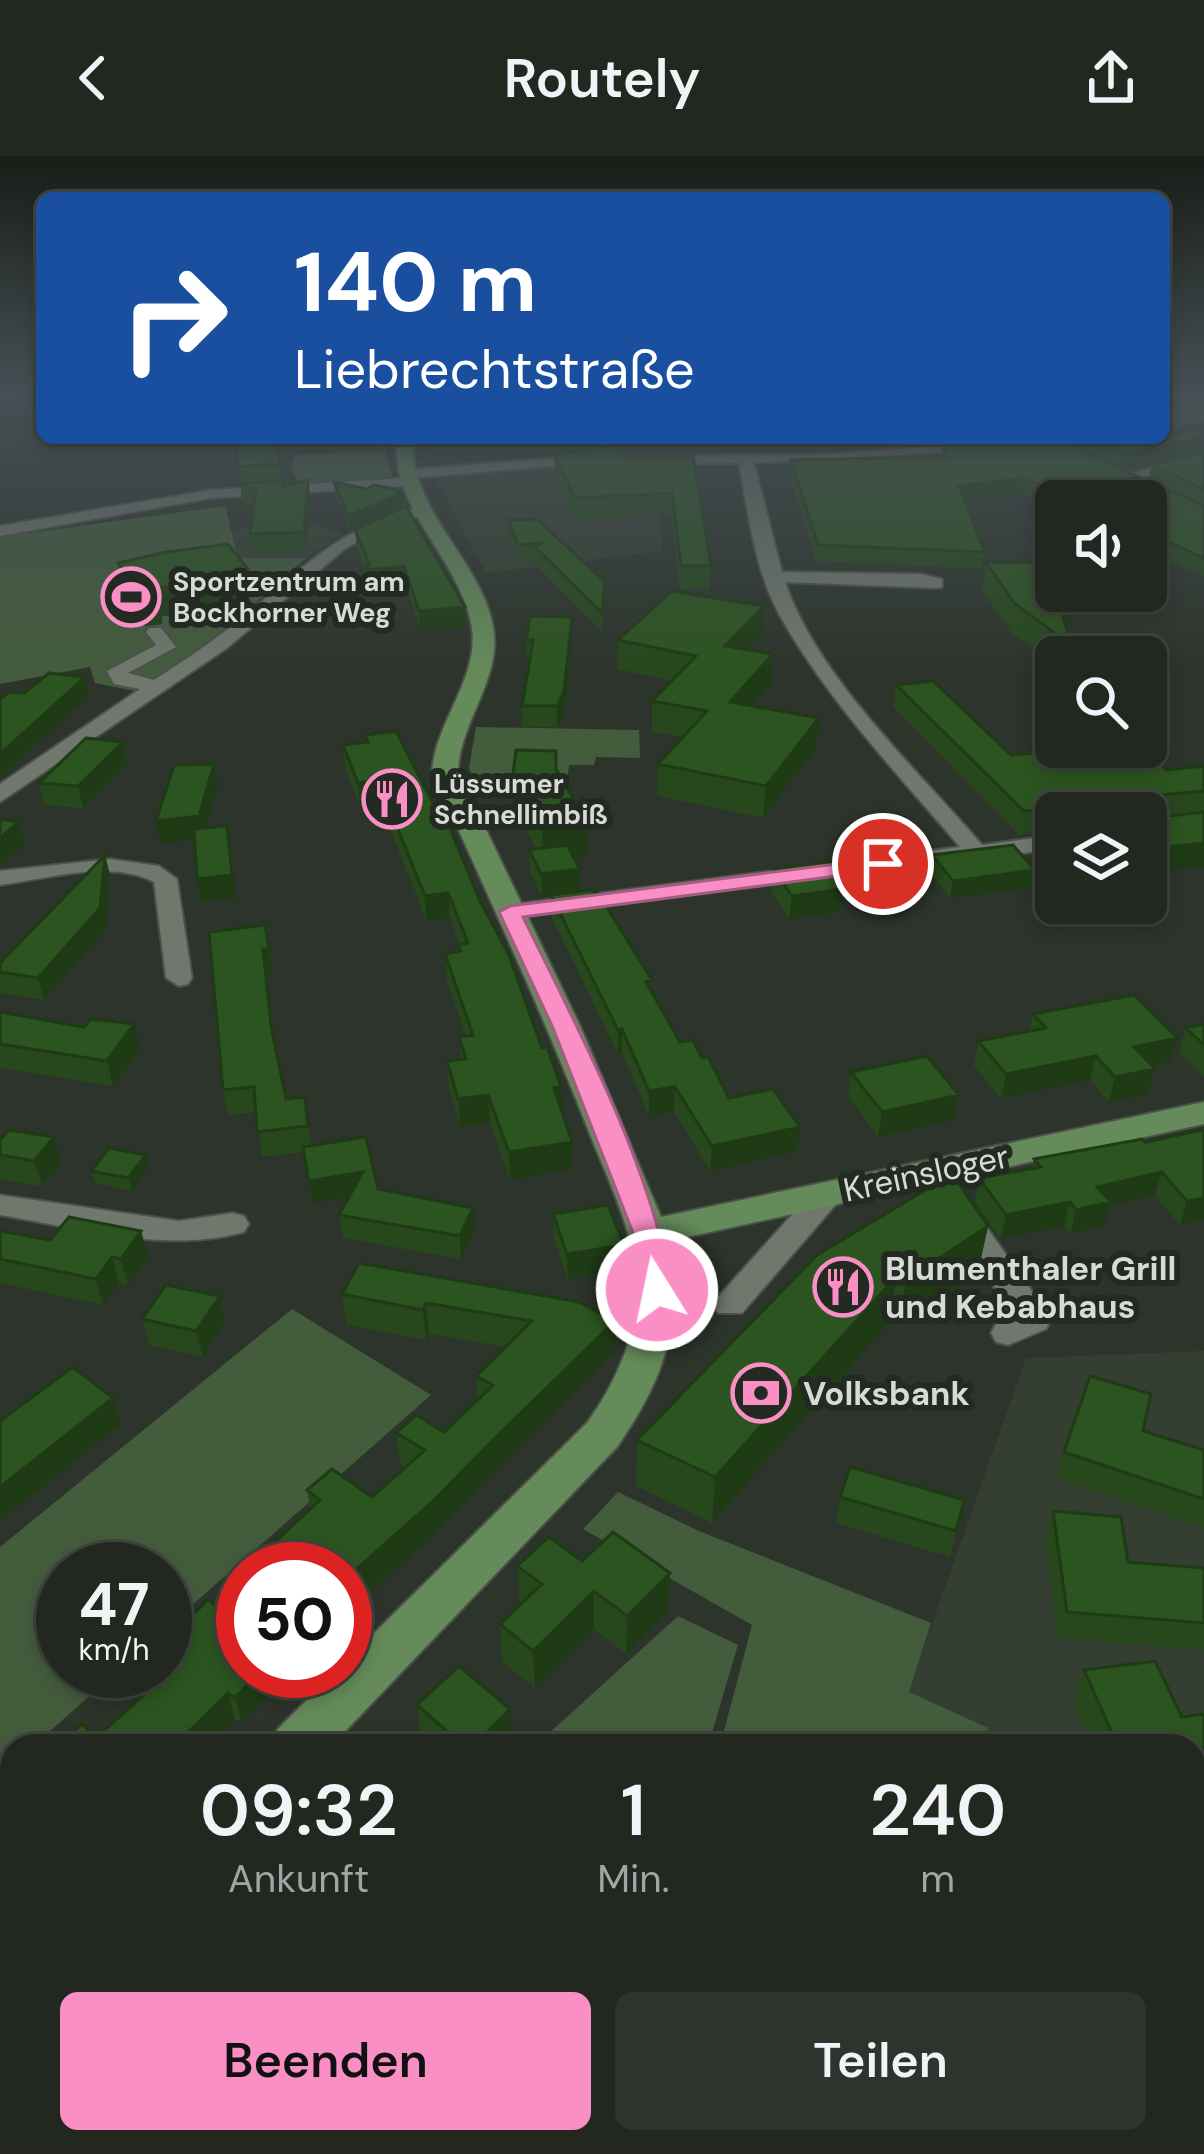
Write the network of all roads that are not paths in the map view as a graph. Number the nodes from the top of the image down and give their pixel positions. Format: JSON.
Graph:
{"nodes":[{"id":1,"x":295,"y":487,"type":"edge"},
{"id":2,"x":413,"y":487,"type":"edge"},
{"id":3,"x":753,"y":487,"type":"edge"},
{"id":4,"x":425,"y":511,"type":"junction"},
{"id":5,"x":0,"y":531,"type":"edge"},
{"id":6,"x":936,"y":583,"type":"dead end"},
{"id":7,"x":776,"y":585,"type":"junction"},
{"id":8,"x":155,"y":632,"type":"dead end"},
{"id":9,"x":155,"y":686,"type":"junction"},
{"id":10,"x":0,"y":796,"type":"edge"},
{"id":11,"x":1035,"y":845,"type":"edge"},
{"id":12,"x":976,"y":852,"type":"junction"},
{"id":13,"x":0,"y":878,"type":"edge"},
{"id":14,"x":510,"y":912,"type":"junction"},
{"id":15,"x":179,"y":978,"type":"dead end"},
{"id":16,"x":1204,"y":1113,"type":"edge"},
{"id":17,"x":932,"y":1172,"type":"junction"},
{"id":18,"x":827,"y":1195,"type":"junction"},
{"id":19,"x":0,"y":1205,"type":"edge"},
{"id":20,"x":233,"y":1224,"type":"dead end"},
{"id":21,"x":648,"y":1233,"type":"junction"},
{"id":22,"x":730,"y":1305,"type":"dead end"},
{"id":23,"x":1008,"y":1333,"type":"dead end"},
{"id":24,"x":308,"y":1734,"type":"edge"}],
"edges":[{"from":1,"to":5,"type":"street"},
{"from":2,"to":4,"type":"main road"},
{"from":3,"to":7,"type":"street"},
{"from":4,"to":9,"type":"street"},
{"from":4,"to":14,"type":"main road"},
{"from":6,"to":7,"type":"street"},
{"from":7,"to":12,"type":"street"},
{"from":8,"to":9,"type":"street"},
{"from":9,"to":10,"type":"street"},
{"from":11,"to":12,"type":"street"},
{"from":12,"to":14,"type":"street"},
{"from":13,"to":15,"type":"street"},
{"from":14,"to":21,"type":"main road"},
{"from":16,"to":17,"type":"main road","name":"Kreinsloger"},
{"from":17,"to":18,"type":"main road","name":"Kreinsloger"},
{"from":17,"to":23,"type":"street"},
{"from":18,"to":21,"type":"main road","name":"Kreinsloger"},
{"from":18,"to":22,"type":"street"},
{"from":19,"to":20,"type":"street"},
{"from":21,"to":24,"type":"main road"}]}
